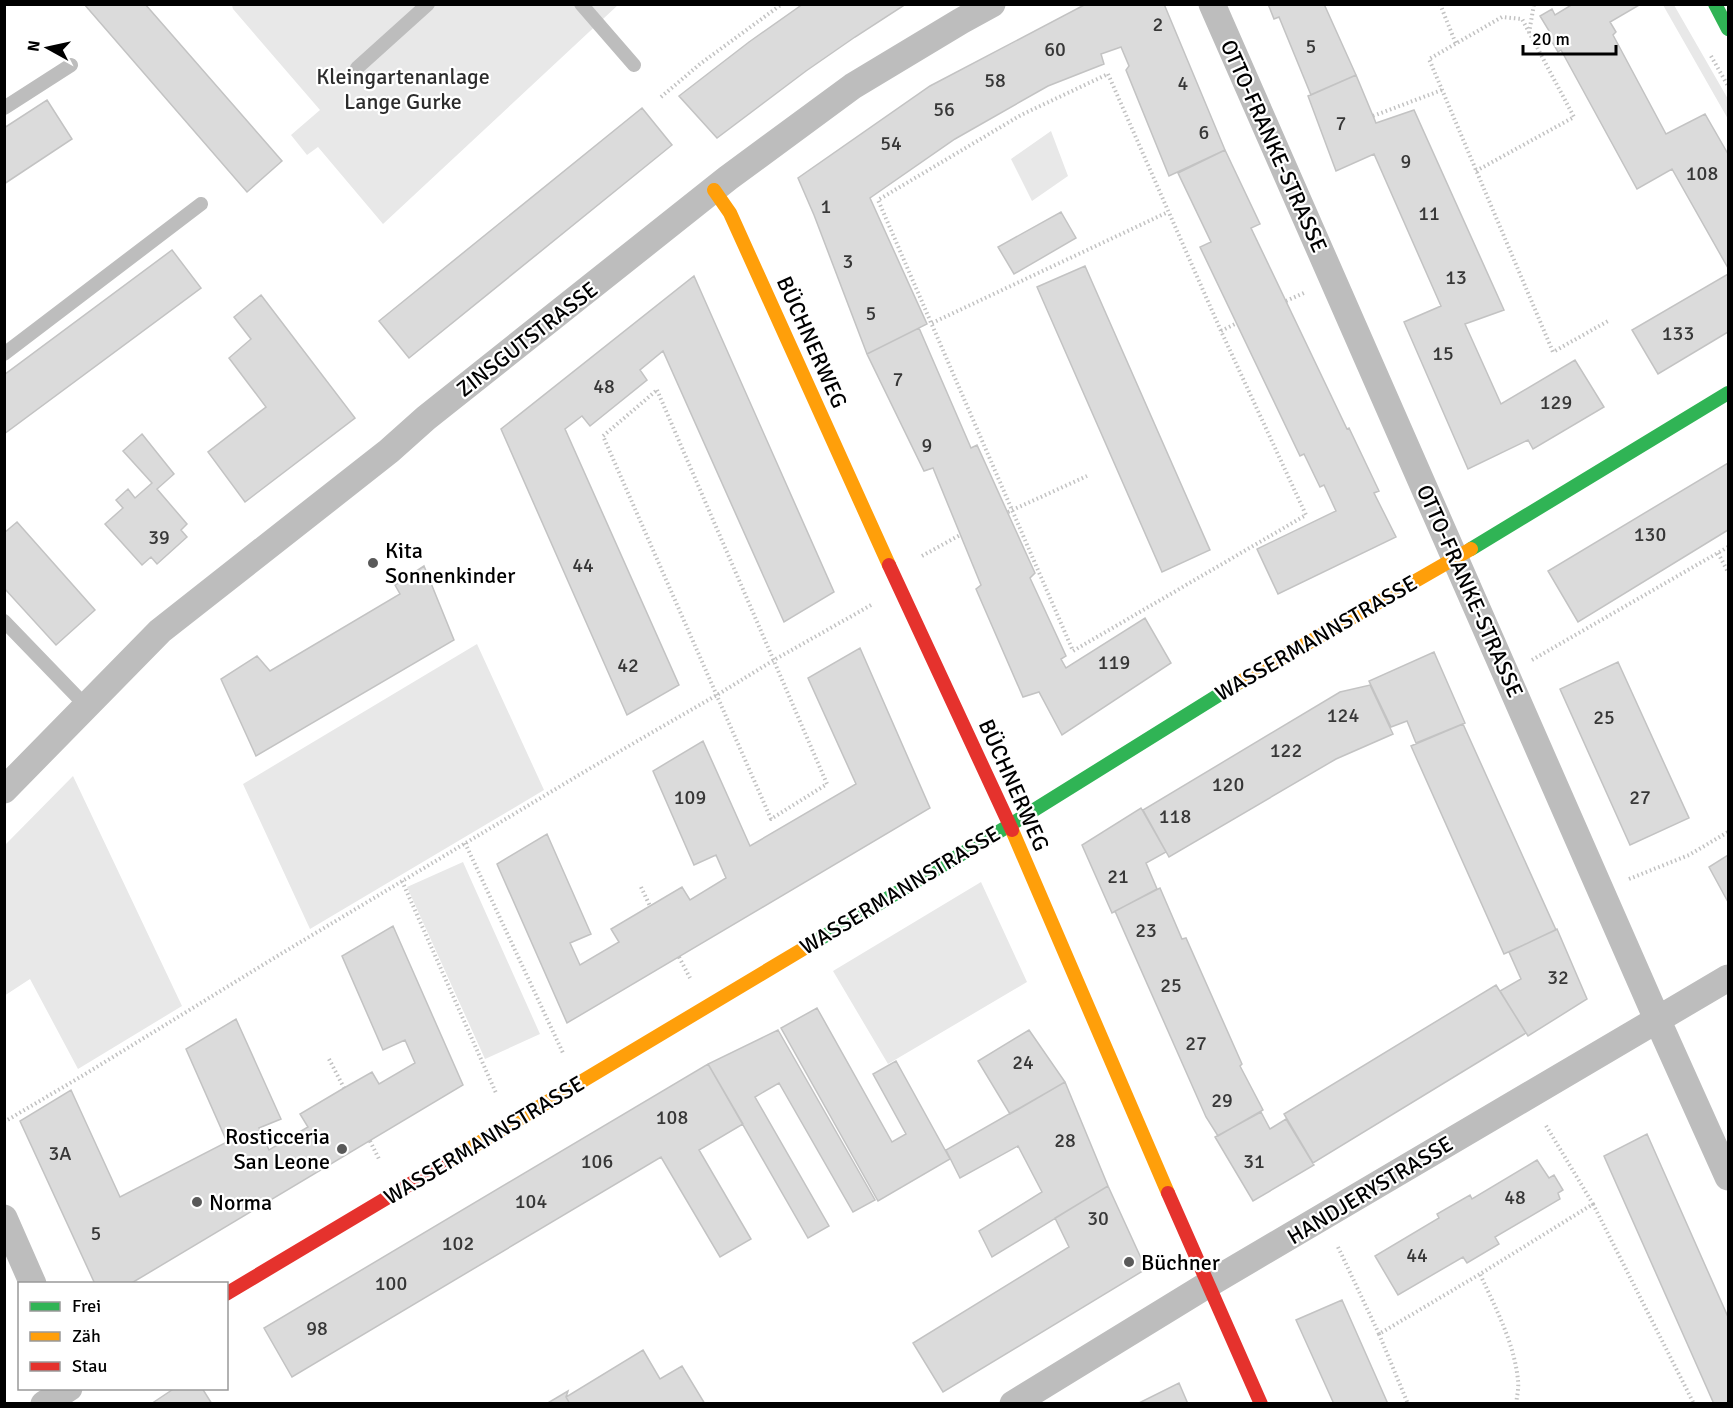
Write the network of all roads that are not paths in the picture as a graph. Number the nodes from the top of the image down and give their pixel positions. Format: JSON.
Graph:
{"nodes":[{"id":1,"x":428,"y":4,"type":"edge"},
{"id":2,"x":581,"y":4,"type":"edge"},
{"id":3,"x":992,"y":4,"type":"edge"},
{"id":4,"x":1212,"y":4,"type":"edge"},
{"id":5,"x":1715,"y":4,"type":"edge"},
{"id":6,"x":1728,"y":29,"type":"edge"},
{"id":7,"x":634,"y":64,"type":"dead end"},
{"id":8,"x":71,"y":65,"type":"dead end"},
{"id":9,"x":357,"y":68,"type":"dead end"},
{"id":10,"x":4,"y":108,"type":"edge"},
{"id":11,"x":714,"y":190,"type":"junction"},
{"id":12,"x":201,"y":204,"type":"dead end"},
{"id":13,"x":4,"y":354,"type":"edge"},
{"id":14,"x":1728,"y":393,"type":"edge"},
{"id":15,"x":1456,"y":558,"type":"junction"},
{"id":16,"x":4,"y":621,"type":"edge"},
{"id":17,"x":86,"y":706,"type":"junction"},
{"id":18,"x":4,"y":790,"type":"edge"},
{"id":19,"x":1010,"y":825,"type":"junction"},
{"id":20,"x":1728,"y":978,"type":"edge"},
{"id":21,"x":1657,"y":1019,"type":"junction"},
{"id":22,"x":1728,"y":1177,"type":"edge"},
{"id":23,"x":4,"y":1218,"type":"edge"},
{"id":24,"x":32,"y":1282,"type":"edge"},
{"id":25,"x":1207,"y":1285,"type":"junction"},
{"id":26,"x":228,"y":1293,"type":"edge"},
{"id":27,"x":67,"y":1390,"type":"edge"},
{"id":28,"x":80,"y":1390,"type":"edge"},
{"id":29,"x":44,"y":1404,"type":"edge"},
{"id":30,"x":86,"y":1404,"type":"edge"},
{"id":31,"x":1013,"y":1404,"type":"edge"},
{"id":32,"x":1261,"y":1404,"type":"edge"}],
"edges":[{"from":1,"to":9,"type":"lane"},
{"from":2,"to":7,"type":"lane"},
{"from":3,"to":11,"type":"street","name":"ZINSGUTSTRASSE"},
{"from":4,"to":15,"type":"street","name":"OTTO-FRANKE-STRASSE"},
{"from":5,"to":6,"type":"street"},
{"from":8,"to":10,"type":"lane"},
{"from":11,"to":17,"type":"street","name":"ZINSGUTSTRASSE"},
{"from":11,"to":19,"type":"street","name":"BÜCHNERWEG"},
{"from":12,"to":13,"type":"lane"},
{"from":14,"to":15,"type":"street","name":"WASSERMANNSTRASSE"},
{"from":15,"to":19,"type":"street","name":"WASSERMANNSTRASSE"},
{"from":15,"to":21,"type":"street","name":"OTTO-FRANKE-STRASSE"},
{"from":16,"to":17,"type":"lane"},
{"from":17,"to":18,"type":"street","name":"ZINSGUTSTRASSE"},
{"from":19,"to":25,"type":"street","name":"BÜCHNERWEG"},
{"from":19,"to":26,"type":"street","name":"WASSERMANNSTRASSE"},
{"from":20,"to":21,"type":"street","name":"HANDJERYSTRASSE"},
{"from":21,"to":22,"type":"street","name":"OTTO-FRANKE-STRASSE"},
{"from":21,"to":25,"type":"street","name":"HANDJERYSTRASSE"},
{"from":23,"to":24,"type":"street"},
{"from":25,"to":31,"type":"street","name":"HANDJERYSTRASSE"},
{"from":25,"to":32,"type":"street","name":"BÜCHNERWEG"},
{"from":27,"to":29,"type":"street"},
{"from":28,"to":30,"type":"street"}]}
